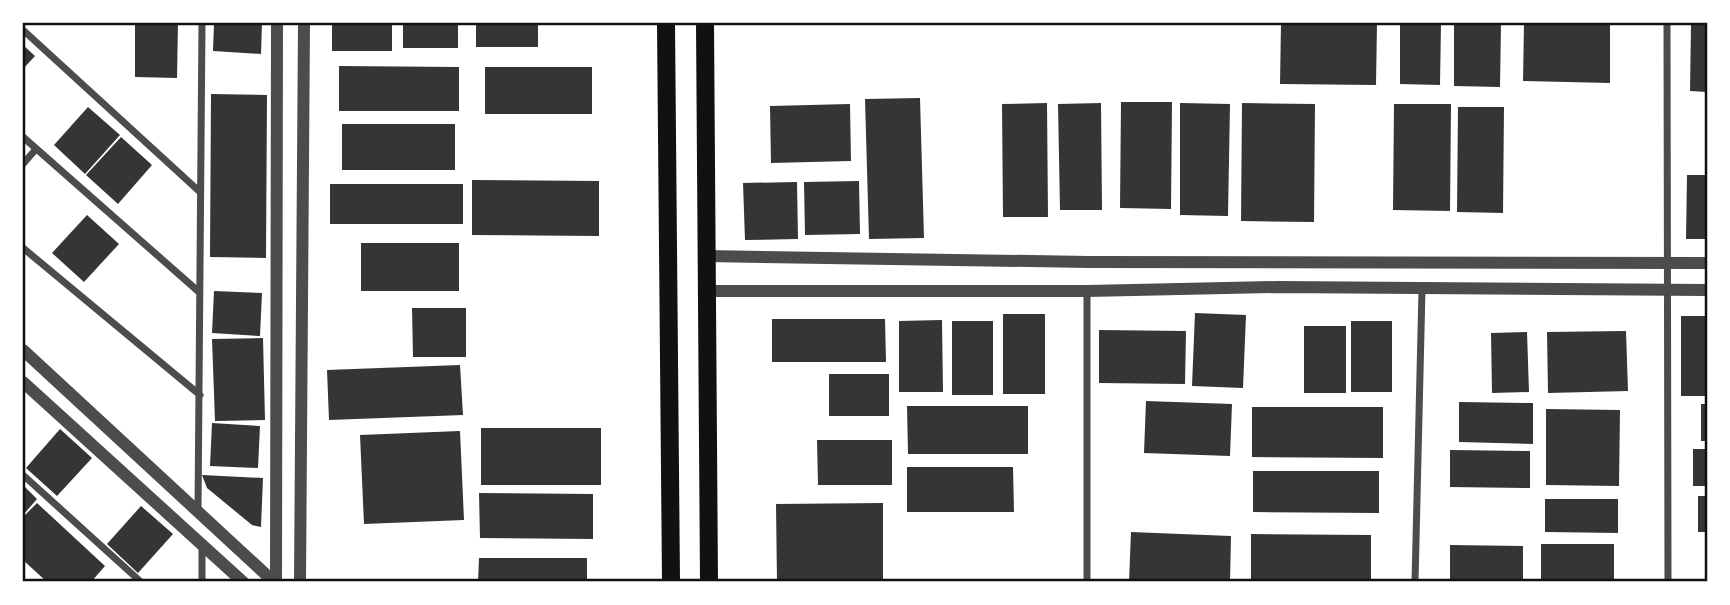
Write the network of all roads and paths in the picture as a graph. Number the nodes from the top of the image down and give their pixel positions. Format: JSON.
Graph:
{"nodes":[{"id":1,"x":202,"y":23,"type":"edge"},
{"id":2,"x":277,"y":23,"type":"edge"},
{"id":3,"x":304,"y":23,"type":"edge"},
{"id":4,"x":666,"y":23,"type":"edge"},
{"id":5,"x":705,"y":23,"type":"edge"},
{"id":6,"x":1667,"y":23,"type":"edge"},
{"id":7,"x":23,"y":30,"type":"edge"},
{"id":8,"x":23,"y":137,"type":"edge"},
{"id":9,"x":36,"y":149,"type":"junction"},
{"id":10,"x":23,"y":164,"type":"edge"},
{"id":11,"x":200,"y":192,"type":"junction"},
{"id":12,"x":23,"y":247,"type":"edge"},
{"id":13,"x":705,"y":256,"type":"junction"},
{"id":14,"x":1276,"y":261,"type":"junction"},
{"id":15,"x":1667,"y":263,"type":"junction"},
{"id":16,"x":1707,"y":263,"type":"edge"},
{"id":17,"x":1277,"y":287,"type":"junction"},
{"id":18,"x":1422,"y":290,"type":"junction"},
{"id":19,"x":1667,"y":290,"type":"junction"},
{"id":20,"x":1707,"y":290,"type":"edge"},
{"id":21,"x":705,"y":291,"type":"junction"},
{"id":22,"x":199,"y":292,"type":"junction"},
{"id":23,"x":1087,"y":292,"type":"junction"},
{"id":24,"x":23,"y":350,"type":"edge"},
{"id":25,"x":23,"y":383,"type":"edge"},
{"id":26,"x":200,"y":396,"type":"junction"},
{"id":27,"x":23,"y":475,"type":"edge"},
{"id":28,"x":198,"y":512,"type":"junction"},
{"id":29,"x":202,"y":545,"type":"junction"},
{"id":30,"x":141,"y":582,"type":"edge"},
{"id":31,"x":202,"y":582,"type":"edge"},
{"id":32,"x":243,"y":582,"type":"edge"},
{"id":33,"x":275,"y":582,"type":"edge"},
{"id":34,"x":300,"y":582,"type":"edge"},
{"id":35,"x":671,"y":582,"type":"edge"},
{"id":36,"x":709,"y":582,"type":"edge"},
{"id":37,"x":1087,"y":582,"type":"edge"},
{"id":38,"x":1415,"y":582,"type":"edge"},
{"id":39,"x":1668,"y":582,"type":"edge"}],
"edges":[{"from":1,"to":11,"type":"street"},
{"from":2,"to":33,"type":"street"},
{"from":3,"to":34,"type":"street"},
{"from":4,"to":35,"type":"main road"},
{"from":5,"to":13,"type":"main road"},
{"from":6,"to":15,"type":"street"},
{"from":7,"to":11,"type":"street"},
{"from":8,"to":9,"type":"street"},
{"from":9,"to":10,"type":"street"},
{"from":9,"to":22,"type":"street"},
{"from":11,"to":22,"type":"street"},
{"from":12,"to":26,"type":"street"},
{"from":13,"to":14,"type":"street"},
{"from":13,"to":21,"type":"main road"},
{"from":14,"to":15,"type":"street"},
{"from":14,"to":17,"type":"street"},
{"from":15,"to":16,"type":"street"},
{"from":15,"to":19,"type":"street"},
{"from":17,"to":18,"type":"street"},
{"from":17,"to":23,"type":"street"},
{"from":18,"to":19,"type":"street"},
{"from":18,"to":38,"type":"street"},
{"from":19,"to":20,"type":"street"},
{"from":19,"to":39,"type":"street"},
{"from":21,"to":23,"type":"street"},
{"from":21,"to":36,"type":"main road"},
{"from":22,"to":26,"type":"street"},
{"from":23,"to":37,"type":"street"},
{"from":24,"to":28,"type":"street"},
{"from":25,"to":29,"type":"street"},
{"from":26,"to":28,"type":"street"},
{"from":27,"to":30,"type":"street"},
{"from":28,"to":33,"type":"street"},
{"from":29,"to":31,"type":"street"},
{"from":29,"to":32,"type":"street"}]}
